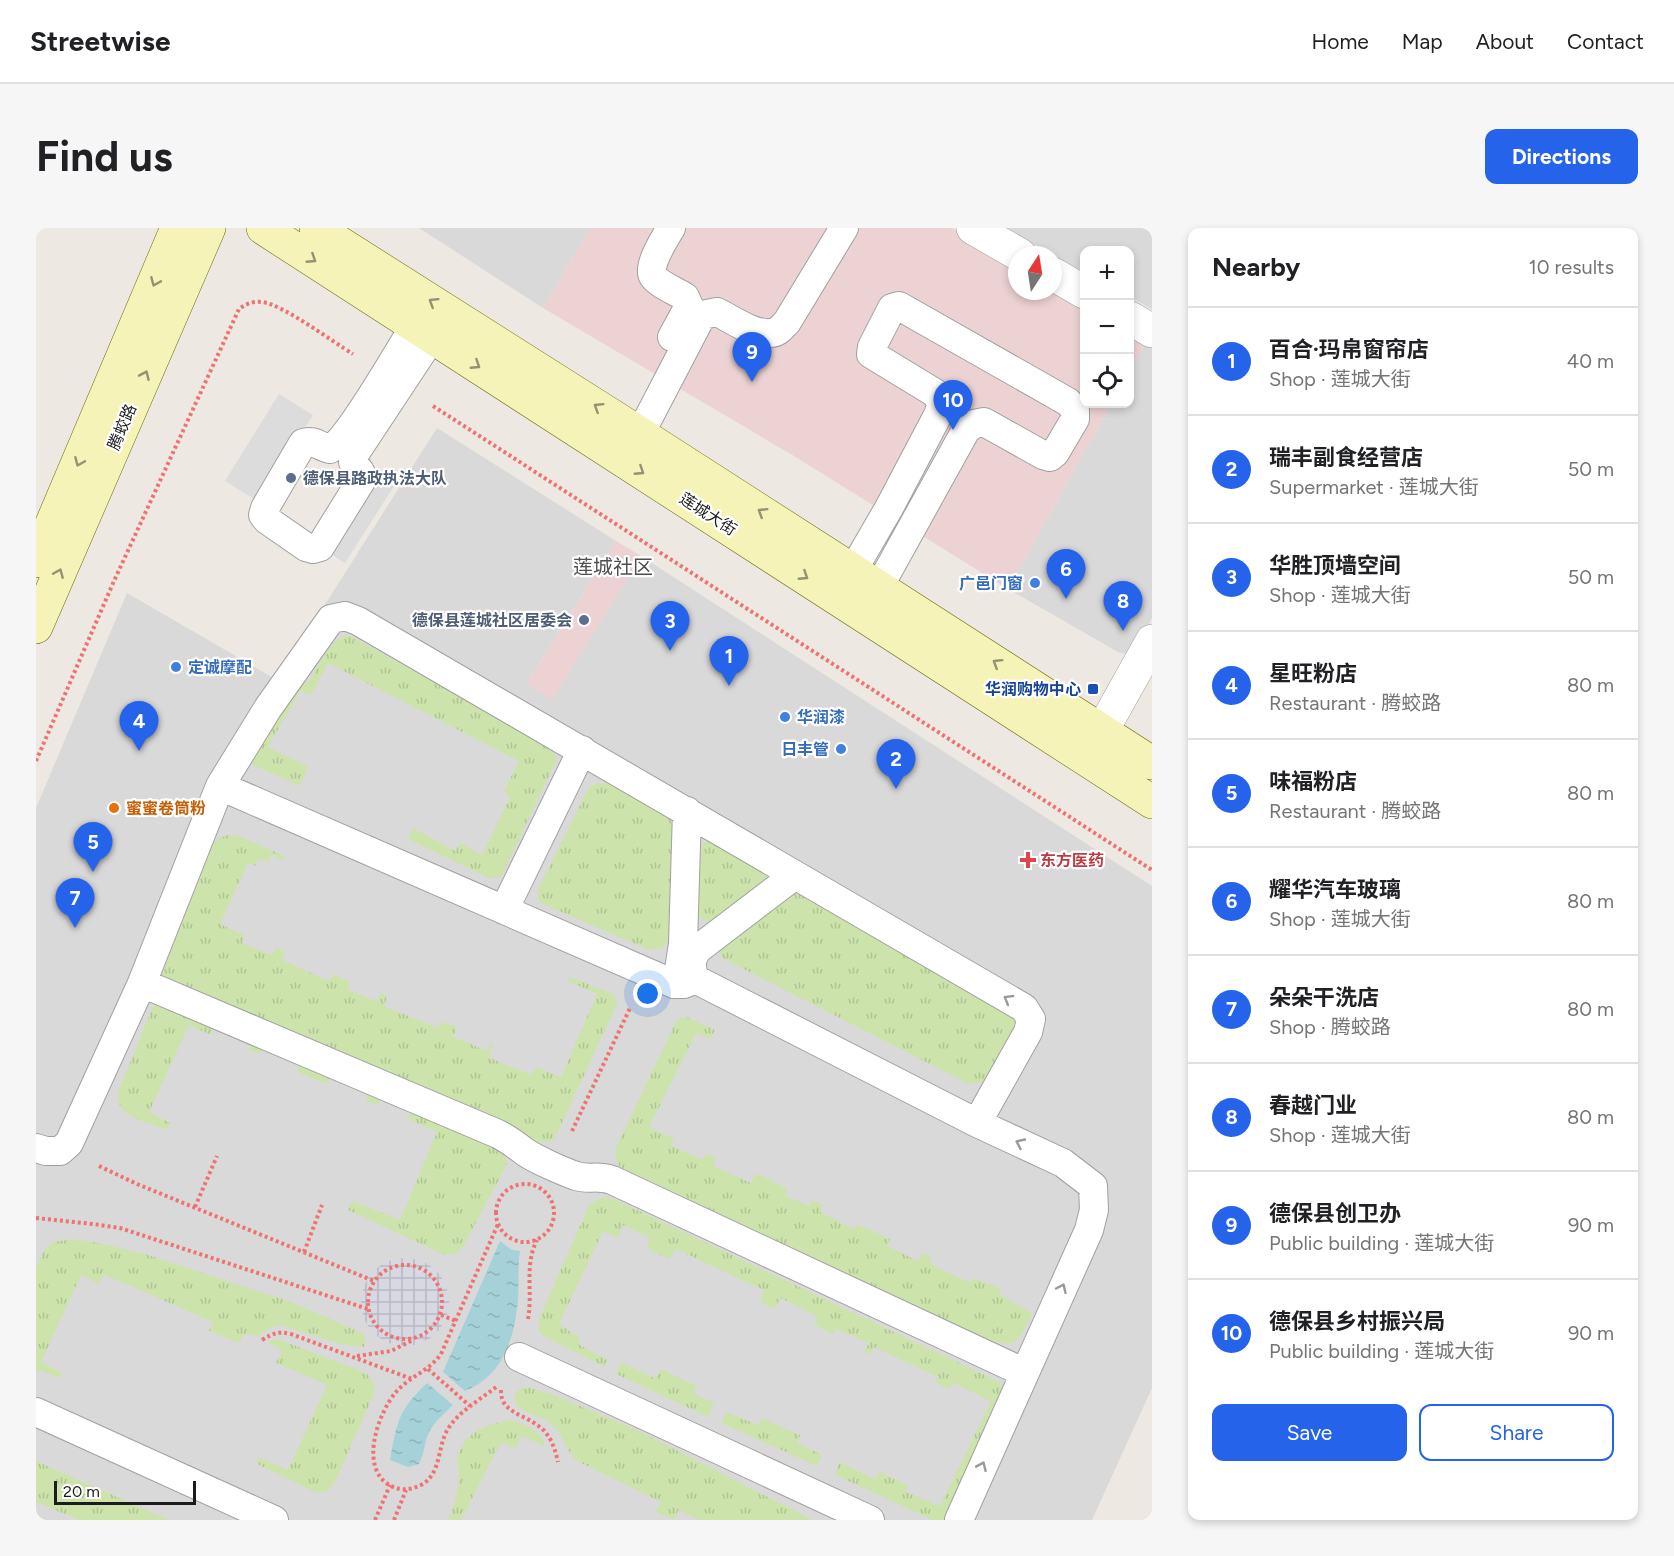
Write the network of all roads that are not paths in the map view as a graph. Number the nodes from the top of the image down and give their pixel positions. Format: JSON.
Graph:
{"nodes":[{"id":1,"x":177,"y":228,"type":"edge"},
{"id":2,"x":209,"y":228,"type":"edge"},
{"id":3,"x":263,"y":228,"type":"edge"},
{"id":4,"x":316,"y":228,"type":"edge"},
{"id":5,"x":671,"y":228,"type":"edge"},
{"id":6,"x":844,"y":228,"type":"edge"},
{"id":7,"x":973,"y":228,"type":"edge"},
{"id":8,"x":1008,"y":248,"type":"edge"},
{"id":9,"x":1062,"y":279,"type":"edge"},
{"id":10,"x":1080,"y":290,"type":"edge"},
{"id":11,"x":1134,"y":320,"type":"edge"},
{"id":12,"x":424,"y":331,"type":"junction"},
{"id":13,"x":1152,"y":331,"type":"edge"},
{"id":14,"x":392,"y":379,"type":"junction"},
{"id":15,"x":632,"y":429,"type":"junction"},
{"id":16,"x":36,"y":561,"type":"edge"},
{"id":17,"x":866,"y":579,"type":"junction"},
{"id":18,"x":36,"y":627,"type":"edge"},
{"id":19,"x":1152,"y":641,"type":"edge"},
{"id":20,"x":1102,"y":729,"type":"junction"},
{"id":21,"x":582,"y":750,"type":"junction"},
{"id":22,"x":1152,"y":763,"type":"edge"},
{"id":23,"x":220,"y":786,"type":"junction"},
{"id":24,"x":1152,"y":802,"type":"edge"},
{"id":25,"x":687,"y":812,"type":"junction"},
{"id":26,"x":795,"y":875,"type":"junction"},
{"id":27,"x":504,"y":910,"type":"junction"},
{"id":28,"x":684,"y":982,"type":"junction"},
{"id":29,"x":142,"y":983,"type":"junction"},
{"id":30,"x":977,"y":1123,"type":"junction"},
{"id":31,"x":36,"y":1148,"type":"edge"},
{"id":32,"x":515,"y":1364,"type":"road end"},
{"id":33,"x":1023,"y":1372,"type":"junction"},
{"id":34,"x":36,"y":1412,"type":"edge"},
{"id":35,"x":274,"y":1520,"type":"edge"},
{"id":36,"x":870,"y":1520,"type":"edge"},
{"id":37,"x":959,"y":1520,"type":"edge"}],
"edges":[{"from":1,"to":16,"type":"main road","name":"腾蛟路","one_way":true},
{"from":18,"to":2,"type":"main road","name":"腾蛟路","one_way":true},
{"from":3,"to":12,"type":"main road","name":"莲城大街","one_way":true},
{"from":15,"to":4,"type":"main road","name":"莲城大街","one_way":true},
{"from":5,"to":15,"type":"lane"},
{"from":6,"to":15,"type":"lane"},
{"from":7,"to":8,"type":"street"},
{"from":9,"to":10,"type":"street"},
{"from":11,"to":13,"type":"street"},
{"from":12,"to":14,"type":"lane"},
{"from":12,"to":24,"type":"main road","name":"莲城大街","one_way":true},
{"from":14,"to":14,"type":"lane"},
{"from":17,"to":15,"type":"main road","name":"莲城大街","one_way":true},
{"from":17,"to":17,"type":"lane"},
{"from":20,"to":17,"type":"main road","name":"莲城大街","one_way":true},
{"from":19,"to":20,"type":"street"},
{"from":20,"to":22,"type":"main road","name":"莲城大街"},
{"from":21,"to":23,"type":"lane"},
{"from":21,"to":25,"type":"lane"},
{"from":21,"to":27,"type":"lane"},
{"from":23,"to":27,"type":"lane"},
{"from":23,"to":29,"type":"lane"},
{"from":25,"to":26,"type":"lane"},
{"from":25,"to":28,"type":"lane"},
{"from":26,"to":28,"type":"lane"},
{"from":30,"to":26,"type":"lane","one_way":true},
{"from":27,"to":28,"type":"lane"},
{"from":28,"to":30,"type":"lane"},
{"from":29,"to":31,"type":"lane"},
{"from":29,"to":33,"type":"lane"},
{"from":33,"to":30,"type":"lane","one_way":true},
{"from":32,"to":36,"type":"lane"},
{"from":37,"to":33,"type":"lane","one_way":true},
{"from":34,"to":35,"type":"lane"}]}
